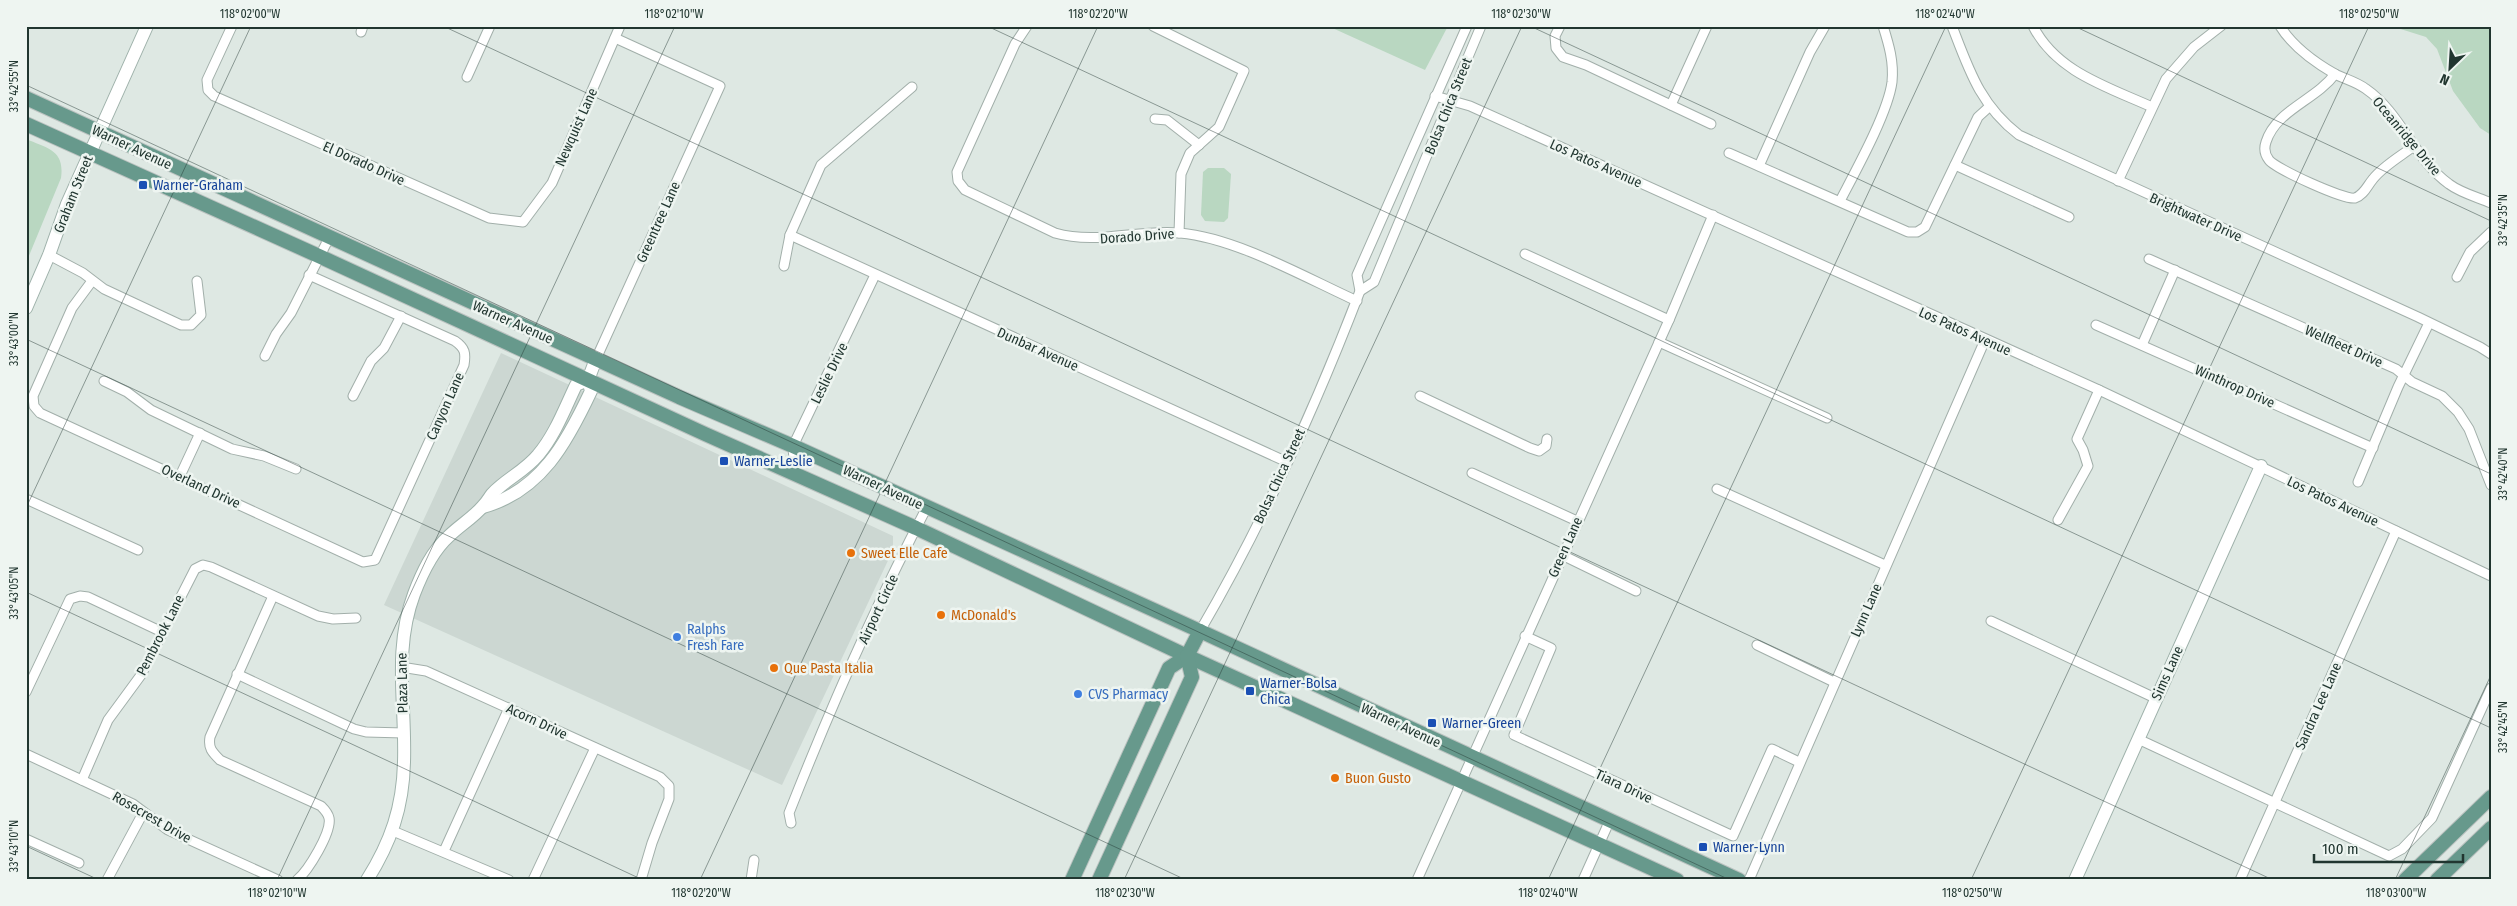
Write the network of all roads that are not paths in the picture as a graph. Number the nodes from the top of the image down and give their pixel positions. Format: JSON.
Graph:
{"nodes":[{"id":1,"x":147,"y":26,"type":"edge"},
{"id":2,"x":232,"y":26,"type":"edge"},
{"id":3,"x":490,"y":26,"type":"edge"},
{"id":4,"x":620,"y":26,"type":"edge"},
{"id":5,"x":1027,"y":26,"type":"edge"},
{"id":6,"x":1153,"y":26,"type":"edge"},
{"id":7,"x":1467,"y":26,"type":"edge"},
{"id":8,"x":1482,"y":26,"type":"edge"},
{"id":9,"x":1560,"y":26,"type":"edge"},
{"id":10,"x":1707,"y":26,"type":"edge"},
{"id":11,"x":1824,"y":26,"type":"edge"},
{"id":12,"x":1883,"y":26,"type":"edge"},
{"id":13,"x":1952,"y":26,"type":"edge"},
{"id":14,"x":2034,"y":26,"type":"edge"},
{"id":15,"x":2221,"y":26,"type":"edge"},
{"id":16,"x":2280,"y":26,"type":"edge"},
{"id":17,"x":615,"y":38,"type":"junction"},
{"id":18,"x":2335,"y":74,"type":"junction"},
{"id":19,"x":467,"y":77,"type":"dead end"},
{"id":20,"x":912,"y":87,"type":"dead end"},
{"id":21,"x":1435,"y":96,"type":"junction"},
{"id":22,"x":26,"y":98,"type":"edge"},
{"id":23,"x":1451,"y":100,"type":"junction"},
{"id":24,"x":1671,"y":105,"type":"junction"},
{"id":25,"x":1988,"y":107,"type":"junction"},
{"id":26,"x":2152,"y":107,"type":"junction"},
{"id":27,"x":1156,"y":119,"type":"dead end"},
{"id":28,"x":26,"y":124,"type":"edge"},
{"id":29,"x":1711,"y":124,"type":"dead end"},
{"id":30,"x":99,"y":131,"type":"junction"},
{"id":31,"x":1200,"y":145,"type":"junction"},
{"id":32,"x":2414,"y":146,"type":"junction"},
{"id":33,"x":89,"y":153,"type":"junction"},
{"id":34,"x":1729,"y":153,"type":"dead end"},
{"id":35,"x":1955,"y":165,"type":"junction"},
{"id":36,"x":1759,"y":166,"type":"junction"},
{"id":37,"x":2118,"y":182,"type":"junction"},
{"id":38,"x":1840,"y":201,"type":"junction"},
{"id":39,"x":2491,"y":203,"type":"edge"},
{"id":40,"x":1713,"y":215,"type":"junction"},
{"id":41,"x":2069,"y":217,"type":"dead end"},
{"id":42,"x":524,"y":222,"type":"joint"},
{"id":43,"x":2491,"y":232,"type":"edge"},
{"id":44,"x":1179,"y":233,"type":"junction"},
{"id":45,"x":790,"y":235,"type":"junction"},
{"id":46,"x":329,"y":238,"type":"junction"},
{"id":47,"x":1525,"y":254,"type":"dead end"},
{"id":48,"x":49,"y":255,"type":"junction"},
{"id":49,"x":321,"y":257,"type":"junction"},
{"id":50,"x":2149,"y":259,"type":"dead end"},
{"id":51,"x":784,"y":266,"type":"dead end"},
{"id":52,"x":2175,"y":270,"type":"junction"},
{"id":53,"x":309,"y":274,"type":"junction"},
{"id":54,"x":875,"y":275,"type":"junction"},
{"id":55,"x":2457,"y":277,"type":"dead end"},
{"id":56,"x":92,"y":280,"type":"junction"},
{"id":57,"x":197,"y":280,"type":"dead end"},
{"id":58,"x":1360,"y":291,"type":"junction"},
{"id":59,"x":1357,"y":301,"type":"junction"},
{"id":60,"x":26,"y":308,"type":"edge"},
{"id":61,"x":401,"y":316,"type":"junction"},
{"id":62,"x":1669,"y":320,"type":"junction"},
{"id":63,"x":2429,"y":323,"type":"junction"},
{"id":64,"x":2096,"y":325,"type":"dead end"},
{"id":65,"x":1985,"y":340,"type":"junction"},
{"id":66,"x":1659,"y":342,"type":"junction"},
{"id":67,"x":2142,"y":345,"type":"junction"},
{"id":68,"x":2491,"y":354,"type":"edge"},
{"id":69,"x":265,"y":356,"type":"dead end"},
{"id":70,"x":596,"y":359,"type":"junction"},
{"id":71,"x":2404,"y":375,"type":"junction"},
{"id":72,"x":588,"y":380,"type":"junction"},
{"id":73,"x":104,"y":381,"type":"dead end"},
{"id":74,"x":2099,"y":390,"type":"junction"},
{"id":75,"x":353,"y":396,"type":"dead end"},
{"id":76,"x":1420,"y":396,"type":"dead end"},
{"id":77,"x":1827,"y":418,"type":"dead end"},
{"id":78,"x":200,"y":433,"type":"junction"},
{"id":79,"x":1547,"y":439,"type":"dead end"},
{"id":80,"x":793,"y":446,"type":"junction"},
{"id":81,"x":2373,"y":448,"type":"junction"},
{"id":82,"x":1287,"y":462,"type":"junction"},
{"id":83,"x":2261,"y":466,"type":"junction"},
{"id":84,"x":296,"y":469,"type":"dead end"},
{"id":85,"x":1472,"y":473,"type":"dead end"},
{"id":86,"x":795,"y":474,"type":"junction"},
{"id":87,"x":180,"y":476,"type":"junction"},
{"id":88,"x":2358,"y":482,"type":"dead end"},
{"id":89,"x":2491,"y":485,"type":"edge"},
{"id":90,"x":1717,"y":489,"type":"dead end"},
{"id":91,"x":26,"y":499,"type":"edge"},
{"id":92,"x":927,"y":507,"type":"junction"},
{"id":93,"x":2058,"y":520,"type":"dead end"},
{"id":94,"x":1577,"y":521,"type":"junction"},
{"id":95,"x":916,"y":528,"type":"junction"},
{"id":96,"x":2396,"y":531,"type":"junction"},
{"id":97,"x":138,"y":550,"type":"dead end"},
{"id":98,"x":1562,"y":555,"type":"junction"},
{"id":99,"x":370,"y":562,"type":"joint"},
{"id":100,"x":1885,"y":565,"type":"junction"},
{"id":101,"x":2491,"y":576,"type":"edge"},
{"id":102,"x":1636,"y":591,"type":"dead end"},
{"id":103,"x":273,"y":596,"type":"junction"},
{"id":104,"x":356,"y":618,"type":"dead end"},
{"id":105,"x":1991,"y":621,"type":"dead end"},
{"id":106,"x":1200,"y":631,"type":"junction"},
{"id":107,"x":162,"y":632,"type":"junction"},
{"id":108,"x":1525,"y":636,"type":"junction"},
{"id":109,"x":1757,"y":645,"type":"dead end"},
{"id":110,"x":1187,"y":656,"type":"junction"},
{"id":111,"x":401,"y":667,"type":"junction"},
{"id":112,"x":237,"y":674,"type":"junction"},
{"id":113,"x":1834,"y":682,"type":"junction"},
{"id":114,"x":2491,"y":688,"type":"edge"},
{"id":115,"x":26,"y":692,"type":"edge"},
{"id":116,"x":2155,"y":698,"type":"junction"},
{"id":117,"x":509,"y":708,"type":"junction"},
{"id":118,"x":404,"y":733,"type":"junction"},
{"id":119,"x":2138,"y":739,"type":"junction"},
{"id":120,"x":595,"y":748,"type":"junction"},
{"id":121,"x":26,"y":754,"type":"edge"},
{"id":122,"x":1471,"y":758,"type":"junction"},
{"id":123,"x":1799,"y":762,"type":"junction"},
{"id":124,"x":82,"y":780,"type":"junction"},
{"id":125,"x":1460,"y":781,"type":"junction"},
{"id":126,"x":2491,"y":797,"type":"edge"},
{"id":127,"x":2275,"y":803,"type":"junction"},
{"id":128,"x":143,"y":813,"type":"junction"},
{"id":129,"x":1610,"y":820,"type":"junction"},
{"id":130,"x":791,"y":823,"type":"dead end"},
{"id":131,"x":2491,"y":828,"type":"edge"},
{"id":132,"x":393,"y":832,"type":"junction"},
{"id":133,"x":26,"y":839,"type":"edge"},
{"id":134,"x":1599,"y":844,"type":"junction"},
{"id":135,"x":1088,"y":845,"type":"junction"},
{"id":136,"x":444,"y":851,"type":"junction"},
{"id":137,"x":1110,"y":855,"type":"junction"},
{"id":138,"x":754,"y":860,"type":"dead end"},
{"id":139,"x":79,"y":862,"type":"dead end"},
{"id":140,"x":107,"y":880,"type":"edge"},
{"id":141,"x":278,"y":880,"type":"edge"},
{"id":142,"x":298,"y":880,"type":"edge"},
{"id":143,"x":367,"y":880,"type":"edge"},
{"id":144,"x":509,"y":880,"type":"edge"},
{"id":145,"x":532,"y":880,"type":"edge"},
{"id":146,"x":641,"y":880,"type":"edge"},
{"id":147,"x":751,"y":880,"type":"edge"},
{"id":148,"x":1072,"y":880,"type":"edge"},
{"id":149,"x":1099,"y":880,"type":"edge"},
{"id":150,"x":1417,"y":880,"type":"edge"},
{"id":151,"x":1583,"y":880,"type":"edge"},
{"id":152,"x":1677,"y":880,"type":"edge"},
{"id":153,"x":1739,"y":880,"type":"edge"},
{"id":154,"x":1749,"y":880,"type":"edge"},
{"id":155,"x":2075,"y":880,"type":"edge"},
{"id":156,"x":2240,"y":880,"type":"edge"},
{"id":157,"x":2405,"y":880,"type":"edge"},
{"id":158,"x":2437,"y":880,"type":"edge"}],
"edges":[{"from":1,"to":30,"type":"street","name":"Graham Street"},
{"from":2,"to":42,"type":"street","name":"El Dorado Drive"},
{"from":3,"to":19,"type":"street"},
{"from":4,"to":17,"type":"street","name":"Newquist Lane"},
{"from":5,"to":44,"type":"street","name":"Dorado Drive"},
{"from":6,"to":31,"type":"street"},
{"from":7,"to":21,"type":"street","name":"Bolsa Chica Street"},
{"from":8,"to":23,"type":"street","name":"Bolsa Chica Street"},
{"from":9,"to":24,"type":"street"},
{"from":10,"to":24,"type":"street"},
{"from":11,"to":36,"type":"street"},
{"from":12,"to":38,"type":"street"},
{"from":13,"to":25,"type":"street","name":"Brightwater Drive"},
{"from":14,"to":26,"type":"street"},
{"from":15,"to":26,"type":"street"},
{"from":16,"to":18,"type":"street","name":"Oceanridge Drive"},
{"from":17,"to":42,"type":"street","name":"Newquist Lane"},
{"from":17,"to":70,"type":"street","name":"Greentree Lane"},
{"from":18,"to":32,"type":"street","name":"Oceanridge Drive"},
{"from":18,"to":32,"type":"street"},
{"from":20,"to":45,"type":"street"},
{"from":21,"to":23,"type":"street","name":"Los Patos Avenue"},
{"from":21,"to":58,"type":"street","name":"Bolsa Chica Street"},
{"from":22,"to":30,"type":"main road","name":"Warner Avenue"},
{"from":23,"to":40,"type":"street","name":"Los Patos Avenue"},
{"from":23,"to":58,"type":"street","name":"Bolsa Chica Street"},
{"from":24,"to":29,"type":"street"},
{"from":25,"to":35,"type":"street"},
{"from":25,"to":37,"type":"street","name":"Brightwater Drive"},
{"from":26,"to":37,"type":"street"},
{"from":27,"to":31,"type":"street"},
{"from":28,"to":33,"type":"main road","name":"Warner Avenue"},
{"from":30,"to":33,"type":"street","name":"Graham Street"},
{"from":30,"to":46,"type":"main road","name":"Warner Avenue"},
{"from":31,"to":44,"type":"street"},
{"from":32,"to":39,"type":"street","name":"Oceanridge Drive"},
{"from":33,"to":48,"type":"street","name":"Graham Street"},
{"from":33,"to":49,"type":"main road","name":"Warner Avenue"},
{"from":34,"to":36,"type":"street"},
{"from":35,"to":38,"type":"street"},
{"from":35,"to":41,"type":"street"},
{"from":36,"to":38,"type":"street"},
{"from":37,"to":63,"type":"street","name":"Brightwater Drive"},
{"from":40,"to":62,"type":"street","name":"Green Lane"},
{"from":40,"to":65,"type":"street","name":"Los Patos Avenue"},
{"from":43,"to":55,"type":"street"},
{"from":44,"to":59,"type":"street","name":"Dorado Drive"},
{"from":45,"to":51,"type":"street"},
{"from":45,"to":54,"type":"street","name":"Dunbar Avenue"},
{"from":46,"to":49,"type":"street"},
{"from":46,"to":70,"type":"main road","name":"Warner Avenue"},
{"from":47,"to":62,"type":"street"},
{"from":48,"to":56,"type":"street"},
{"from":48,"to":60,"type":"street","name":"Graham Street"},
{"from":49,"to":53,"type":"street"},
{"from":49,"to":72,"type":"main road","name":"Warner Avenue"},
{"from":50,"to":52,"type":"street","name":"Wellfleet Drive"},
{"from":52,"to":67,"type":"street"},
{"from":52,"to":71,"type":"street","name":"Wellfleet Drive"},
{"from":53,"to":61,"type":"street","name":"Canyon Lane"},
{"from":53,"to":69,"type":"street"},
{"from":54,"to":80,"type":"street","name":"Leslie Drive"},
{"from":54,"to":82,"type":"street","name":"Dunbar Avenue"},
{"from":56,"to":57,"type":"street"},
{"from":56,"to":87,"type":"street","name":"Overland Drive"},
{"from":58,"to":59,"type":"street","name":"Bolsa Chica Street"},
{"from":59,"to":82,"type":"street","name":"Bolsa Chica Street"},
{"from":61,"to":75,"type":"street"},
{"from":61,"to":99,"type":"street","name":"Canyon Lane"},
{"from":62,"to":66,"type":"street","name":"Green Lane"},
{"from":63,"to":68,"type":"street","name":"Brightwater Drive"},
{"from":63,"to":71,"type":"street"},
{"from":64,"to":67,"type":"street","name":"Winthrop Drive"},
{"from":65,"to":74,"type":"street","name":"Los Patos Avenue"},
{"from":65,"to":100,"type":"street","name":"Lynn Lane"},
{"from":66,"to":77,"type":"street"},
{"from":66,"to":94,"type":"street","name":"Green Lane"},
{"from":67,"to":81,"type":"street","name":"Winthrop Drive"},
{"from":70,"to":72,"type":"street","name":"Plaza Lane"},
{"from":70,"to":80,"type":"main road","name":"Warner Avenue"},
{"from":71,"to":81,"type":"street"},
{"from":71,"to":89,"type":"street","name":"Wellfleet Drive"},
{"from":72,"to":86,"type":"main road","name":"Warner Avenue"},
{"from":72,"to":111,"type":"street","name":"Plaza Lane"},
{"from":73,"to":78,"type":"street"},
{"from":74,"to":83,"type":"street","name":"Los Patos Avenue"},
{"from":74,"to":93,"type":"street"},
{"from":76,"to":79,"type":"street"},
{"from":78,"to":84,"type":"street"},
{"from":78,"to":87,"type":"street"},
{"from":80,"to":86,"type":"street","name":"Leslie Drive"},
{"from":80,"to":92,"type":"main road","name":"Warner Avenue"},
{"from":81,"to":88,"type":"street"},
{"from":82,"to":106,"type":"street","name":"Bolsa Chica Street"},
{"from":83,"to":96,"type":"street","name":"Los Patos Avenue"},
{"from":83,"to":116,"type":"street","name":"Sims Lane"},
{"from":85,"to":94,"type":"street"},
{"from":86,"to":95,"type":"main road","name":"Warner Avenue"},
{"from":87,"to":99,"type":"street","name":"Overland Drive"},
{"from":90,"to":100,"type":"street"},
{"from":91,"to":97,"type":"street"},
{"from":92,"to":95,"type":"street","name":"Airport Circle"},
{"from":92,"to":106,"type":"main road","name":"Warner Avenue"},
{"from":94,"to":98,"type":"street","name":"Green Lane"},
{"from":95,"to":110,"type":"main road","name":"Warner Avenue"},
{"from":95,"to":130,"type":"street","name":"Airport Circle"},
{"from":96,"to":101,"type":"street","name":"Los Patos Avenue"},
{"from":96,"to":127,"type":"street","name":"Sandra Lee Lane"},
{"from":98,"to":102,"type":"street"},
{"from":98,"to":108,"type":"street","name":"Green Lane"},
{"from":100,"to":113,"type":"street","name":"Lynn Lane"},
{"from":103,"to":104,"type":"street"},
{"from":103,"to":107,"type":"street","name":"Pembrook Lane"},
{"from":103,"to":112,"type":"street"},
{"from":105,"to":116,"type":"street"},
{"from":106,"to":110,"type":"main road","name":"Bolsa Chica Street"},
{"from":106,"to":122,"type":"main road","name":"Warner Avenue"},
{"from":107,"to":115,"type":"street"},
{"from":107,"to":124,"type":"street","name":"Pembrook Lane"},
{"from":108,"to":122,"type":"street","name":"Green Lane"},
{"from":108,"to":123,"type":"street","name":"Tiara Drive"},
{"from":109,"to":113,"type":"street"},
{"from":110,"to":125,"type":"main road","name":"Warner Avenue"},
{"from":110,"to":135,"type":"main road","name":"Bolsa Chica Street"},
{"from":110,"to":137,"type":"main road"},
{"from":111,"to":117,"type":"street","name":"Acorn Drive"},
{"from":111,"to":118,"type":"street","name":"Plaza Lane"},
{"from":112,"to":118,"type":"street"},
{"from":112,"to":142,"type":"street"},
{"from":113,"to":123,"type":"street","name":"Lynn Lane"},
{"from":114,"to":127,"type":"street"},
{"from":116,"to":119,"type":"street","name":"Sims Lane"},
{"from":117,"to":120,"type":"street","name":"Acorn Drive"},
{"from":117,"to":136,"type":"street"},
{"from":118,"to":132,"type":"street","name":"Plaza Lane"},
{"from":119,"to":127,"type":"street"},
{"from":119,"to":155,"type":"street","name":"Sims Lane"},
{"from":120,"to":145,"type":"street"},
{"from":120,"to":146,"type":"street","name":"Acorn Drive"},
{"from":121,"to":124,"type":"street","name":"Rosecrest Drive"},
{"from":122,"to":125,"type":"street","name":"Green Lane"},
{"from":122,"to":129,"type":"main road","name":"Warner Avenue"},
{"from":123,"to":154,"type":"street","name":"Lynn Lane"},
{"from":124,"to":128,"type":"street","name":"Rosecrest Drive"},
{"from":125,"to":134,"type":"main road","name":"Warner Avenue"},
{"from":125,"to":150,"type":"street","name":"Green Lane"},
{"from":126,"to":157,"type":"main road"},
{"from":127,"to":156,"type":"street","name":"Sandra Lee Lane"},
{"from":128,"to":140,"type":"street"},
{"from":128,"to":141,"type":"street","name":"Rosecrest Drive"},
{"from":129,"to":134,"type":"street"},
{"from":129,"to":153,"type":"main road","name":"Warner Avenue"},
{"from":131,"to":158,"type":"main road"},
{"from":132,"to":136,"type":"street"},
{"from":132,"to":143,"type":"street","name":"Plaza Lane"},
{"from":133,"to":139,"type":"street"},
{"from":134,"to":151,"type":"street"},
{"from":134,"to":152,"type":"main road","name":"Warner Avenue"},
{"from":135,"to":137,"type":"main road"},
{"from":135,"to":148,"type":"main road","name":"Bolsa Chica Street"},
{"from":136,"to":144,"type":"street"},
{"from":137,"to":149,"type":"main road"},
{"from":138,"to":147,"type":"street"}]}
